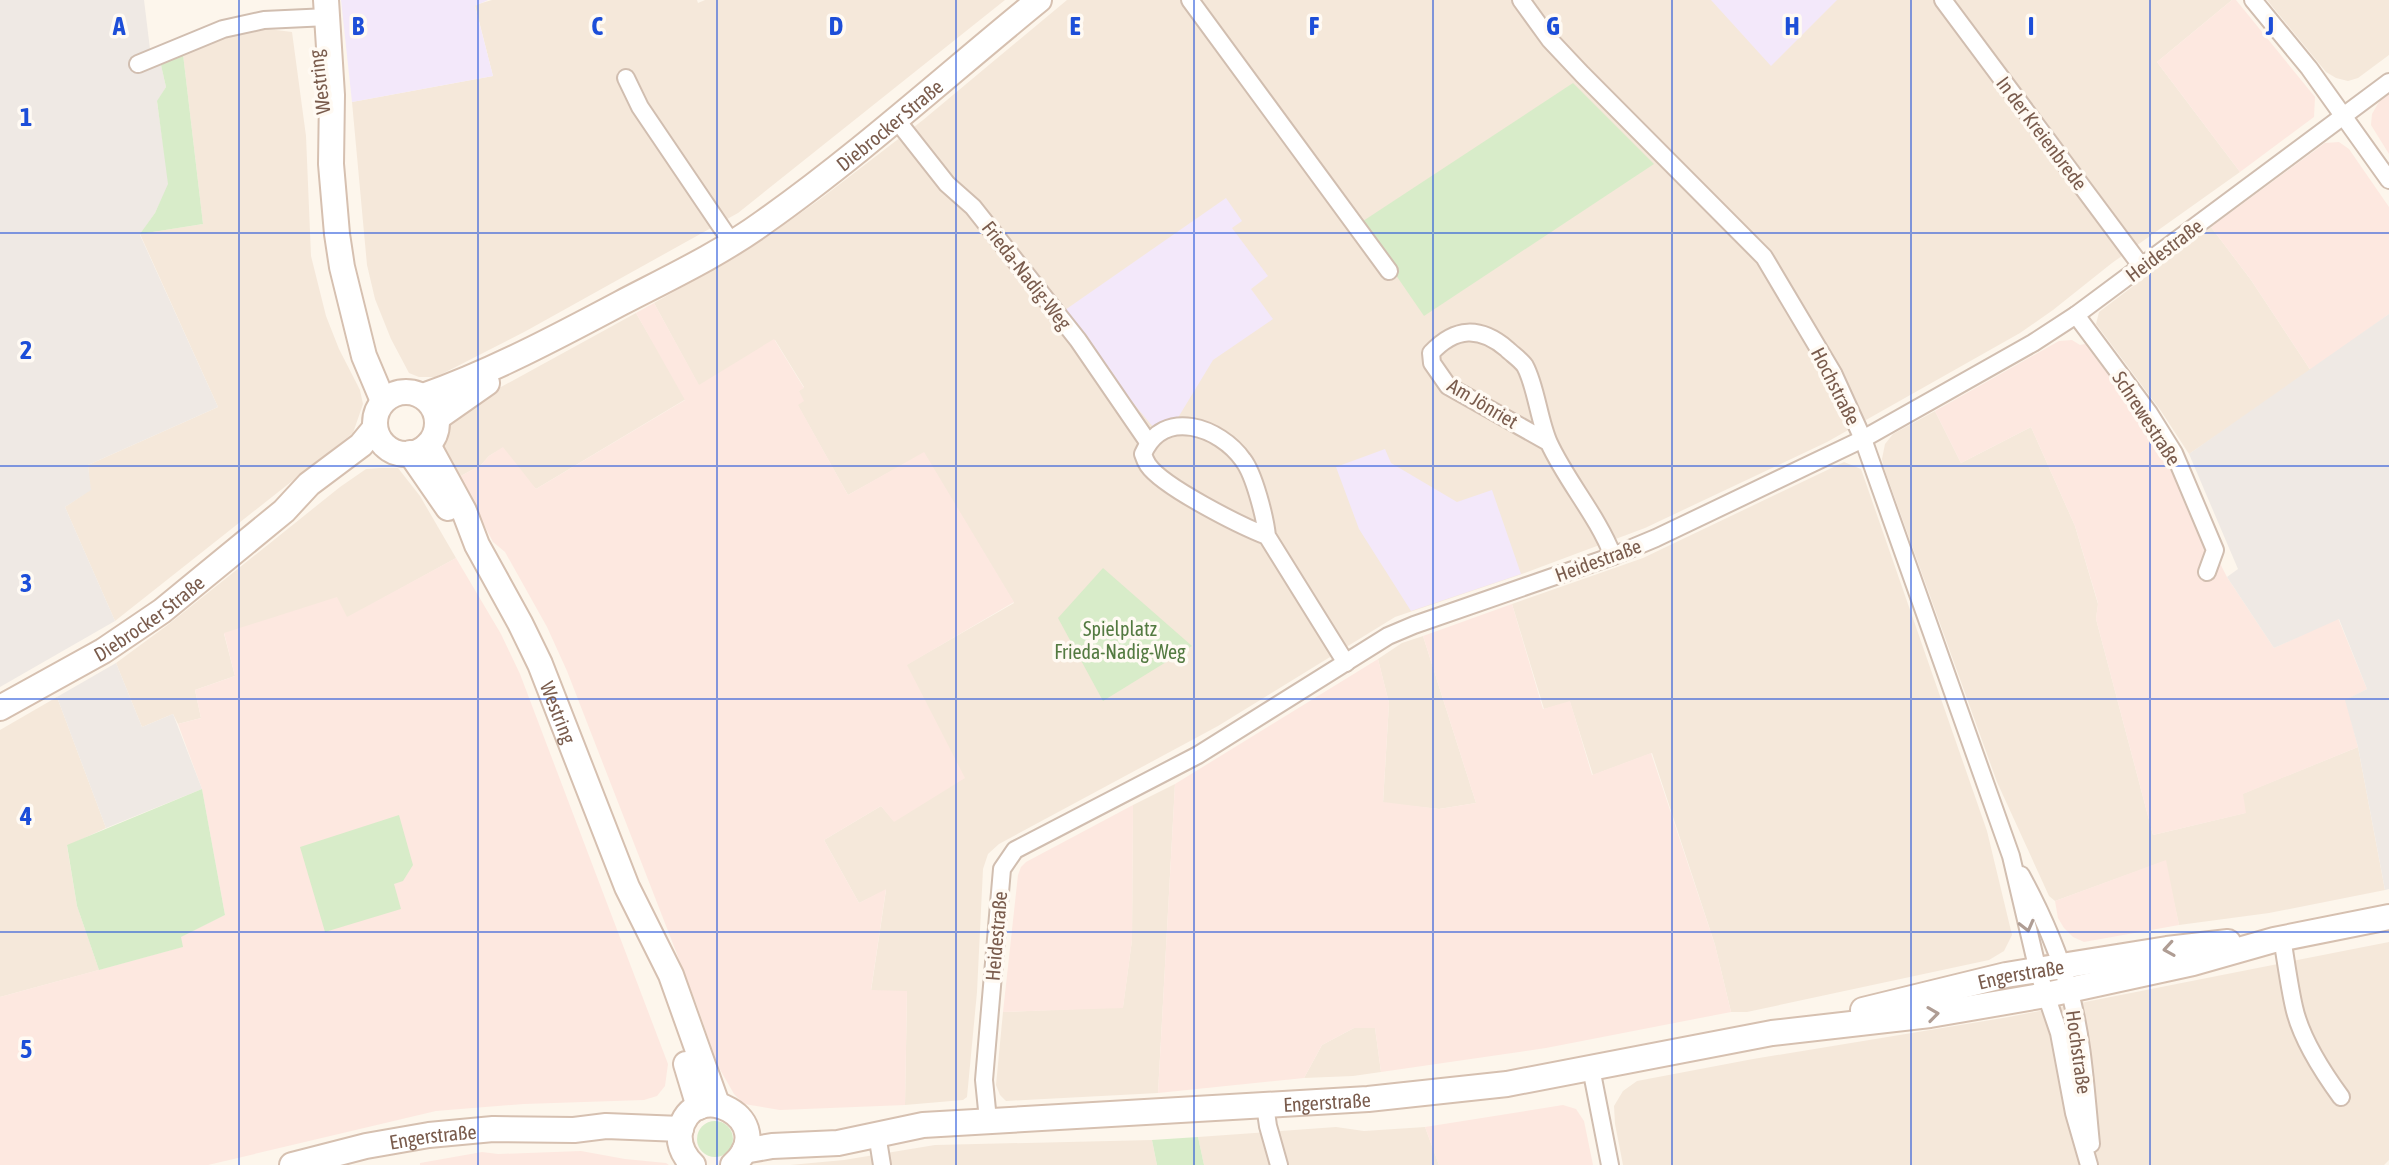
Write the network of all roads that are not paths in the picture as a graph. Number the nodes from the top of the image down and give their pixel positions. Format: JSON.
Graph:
{"nodes":[{"id":1,"x":1039,"y":0,"type":"edge"},
{"id":2,"x":1190,"y":0,"type":"edge"},
{"id":3,"x":1521,"y":0,"type":"edge"},
{"id":4,"x":1943,"y":0,"type":"edge"},
{"id":5,"x":2253,"y":0,"type":"edge"},
{"id":6,"x":319,"y":9,"type":"edge"},
{"id":7,"x":138,"y":64,"type":"dead end"},
{"id":8,"x":626,"y":78,"type":"dead end"},
{"id":9,"x":2389,"y":82,"type":"edge"},
{"id":10,"x":2344,"y":116,"type":"junction"},
{"id":11,"x":895,"y":118,"type":"junction"},
{"id":12,"x":2389,"y":180,"type":"edge"},
{"id":13,"x":732,"y":243,"type":"junction"},
{"id":14,"x":2142,"y":267,"type":"junction"},
{"id":15,"x":1389,"y":271,"type":"dead end"},
{"id":16,"x":2076,"y":315,"type":"junction"},
{"id":17,"x":555,"y":338,"type":"junction"},
{"id":18,"x":402,"y":396,"type":"junction"},
{"id":19,"x":437,"y":418,"type":"junction"},
{"id":20,"x":1863,"y":439,"type":"junction"},
{"id":21,"x":1148,"y":442,"type":"junction"},
{"id":22,"x":1548,"y":442,"type":"junction"},
{"id":23,"x":400,"y":443,"type":"junction"},
{"id":24,"x":1267,"y":536,"type":"junction"},
{"id":25,"x":1613,"y":556,"type":"junction"},
{"id":26,"x":2207,"y":572,"type":"dead end"},
{"id":27,"x":1346,"y":663,"type":"junction"},
{"id":28,"x":0,"y":708,"type":"edge"},
{"id":29,"x":2011,"y":856,"type":"junction"},
{"id":30,"x":2389,"y":917,"type":"edge"},
{"id":31,"x":2278,"y":939,"type":"junction"},
{"id":32,"x":2054,"y":981,"type":"junction"},
{"id":33,"x":1591,"y":1068,"type":"junction"},
{"id":34,"x":2341,"y":1097,"type":"dead end"},
{"id":35,"x":1265,"y":1105,"type":"junction"},
{"id":36,"x":708,"y":1106,"type":"junction"},
{"id":37,"x":988,"y":1120,"type":"junction"},
{"id":38,"x":877,"y":1134,"type":"junction"},
{"id":39,"x":685,"y":1148,"type":"edge"},
{"id":40,"x":741,"y":1149,"type":"edge"},
{"id":41,"x":292,"y":1165,"type":"edge"},
{"id":42,"x":882,"y":1165,"type":"edge"},
{"id":43,"x":1279,"y":1165,"type":"edge"},
{"id":44,"x":1610,"y":1165,"type":"edge"},
{"id":45,"x":2091,"y":1165,"type":"edge"}],
"edges":[{"from":1,"to":11,"type":"main road","name":"Diebrocker Straße"},
{"from":2,"to":15,"type":"street"},
{"from":3,"to":20,"type":"street","name":"Hochstraße"},
{"from":4,"to":14,"type":"street","name":"In der Kreienbrede"},
{"from":5,"to":10,"type":"street"},
{"from":6,"to":7,"type":"street"},
{"from":6,"to":18,"type":"main road","name":"Westring"},
{"from":8,"to":13,"type":"street"},
{"from":9,"to":10,"type":"street","name":"Heidestraße"},
{"from":10,"to":12,"type":"street"},
{"from":10,"to":14,"type":"street","name":"Heidestraße"},
{"from":11,"to":13,"type":"main road","name":"Diebrocker Straße"},
{"from":11,"to":21,"type":"street","name":"Frieda-Nadig-Weg"},
{"from":13,"to":17,"type":"main road","name":"Diebrocker Straße"},
{"from":14,"to":16,"type":"street","name":"Heidestraße"},
{"from":16,"to":20,"type":"street","name":"Heidestraße"},
{"from":16,"to":26,"type":"street","name":"Schrewestraße"},
{"from":17,"to":18,"type":"main road","name":"Diebrocker Straße"},
{"from":17,"to":19,"type":"main road","name":"Diebrocker Straße"},
{"from":18,"to":19,"type":"main road","name":"Westring"},
{"from":18,"to":23,"type":"main road"},
{"from":19,"to":23,"type":"main road"},
{"from":20,"to":25,"type":"street","name":"Heidestraße"},
{"from":20,"to":29,"type":"street","name":"Hochstraße"},
{"from":21,"to":24,"type":"street","name":"Frieda-Nadig-Weg"},
{"from":21,"to":24,"type":"street"},
{"from":22,"to":22,"type":"street","name":"Am Jönriet"},
{"from":22,"to":25,"type":"street","name":"Am Jönriet"},
{"from":23,"to":28,"type":"main road","name":"Diebrocker Straße"},
{"from":23,"to":36,"type":"main road","name":"Westring"},
{"from":24,"to":27,"type":"street"},
{"from":25,"to":27,"type":"street","name":"Heidestraße"},
{"from":27,"to":37,"type":"street","name":"Heidestraße"},
{"from":29,"to":32,"type":"street","name":"Hochstraße","one_way":true},
{"from":29,"to":32,"type":"street","name":"Hochstraße"},
{"from":30,"to":31,"type":"main road","name":"Engerstraße"},
{"from":31,"to":32,"type":"main road","name":"Engerstraße"},
{"from":31,"to":34,"type":"street"},
{"from":32,"to":33,"type":"main road","name":"Engerstraße"},
{"from":32,"to":45,"type":"street","name":"Hochstraße"},
{"from":32,"to":45,"type":"street","name":"Hochstraße"},
{"from":33,"to":35,"type":"main road","name":"Engerstraße"},
{"from":33,"to":44,"type":"street"},
{"from":35,"to":37,"type":"main road","name":"Engerstraße"},
{"from":35,"to":43,"type":"street"},
{"from":36,"to":39,"type":"main road"},
{"from":36,"to":40,"type":"main road"},
{"from":37,"to":38,"type":"main road","name":"Engerstraße"},
{"from":38,"to":40,"type":"main road","name":"Engerstraße"},
{"from":38,"to":42,"type":"street"},
{"from":39,"to":41,"type":"main road","name":"Engerstraße"}]}
